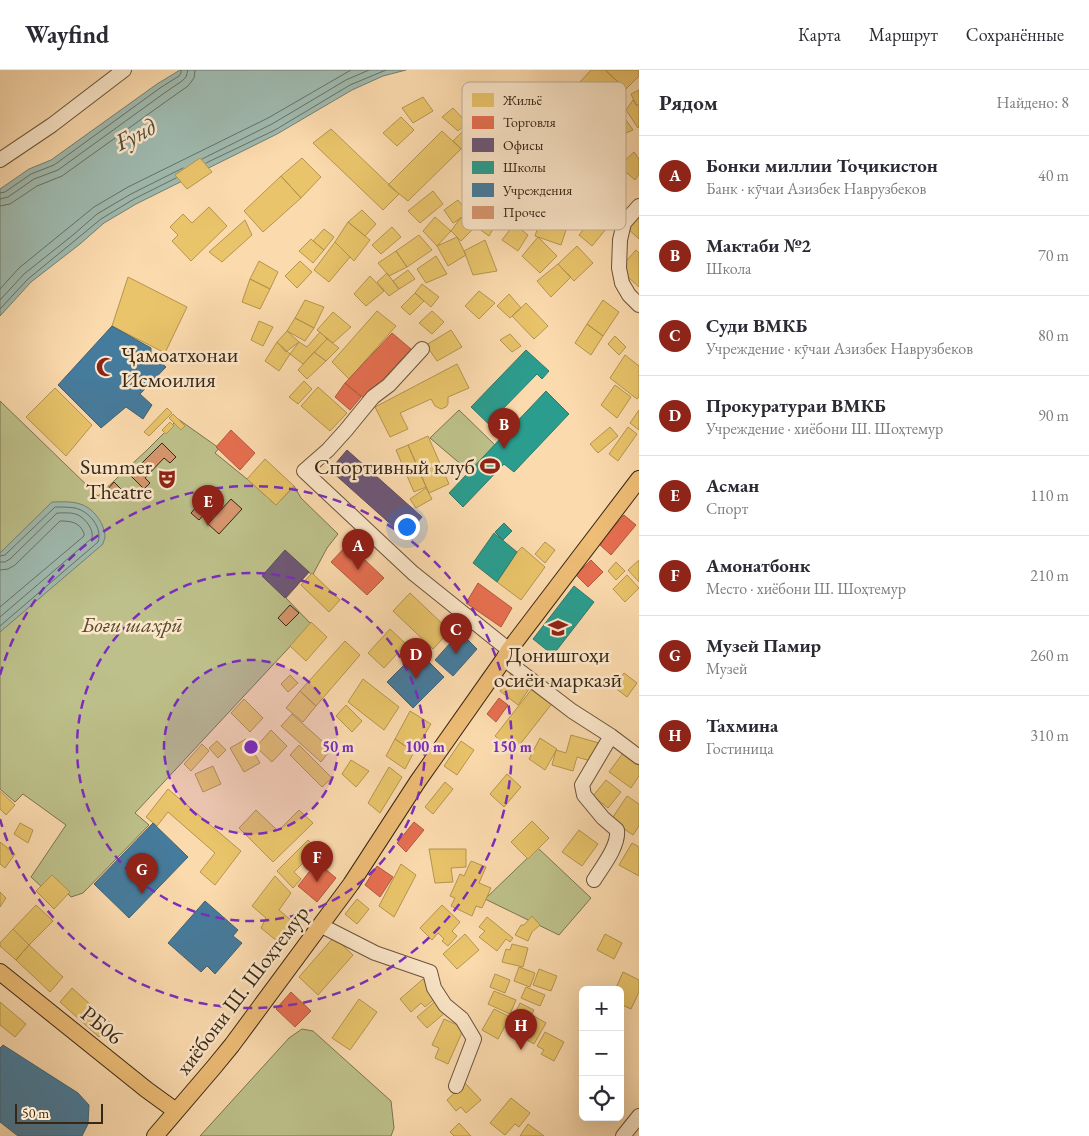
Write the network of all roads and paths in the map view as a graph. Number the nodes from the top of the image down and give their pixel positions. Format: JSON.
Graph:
{"nodes":[{"id":1,"x":124,"y":70,"type":"edge"},
{"id":2,"x":0,"y":160,"type":"edge"},
{"id":3,"x":639,"y":206,"type":"edge"},
{"id":4,"x":626,"y":221,"type":"edge"},
{"id":5,"x":622,"y":230,"type":"edge"},
{"id":6,"x":639,"y":305,"type":"edge"},
{"id":7,"x":422,"y":349,"type":"dead end"},
{"id":8,"x":639,"y":479,"type":"edge"},
{"id":9,"x":507,"y":654,"type":"junction"},
{"id":10,"x":611,"y":736,"type":"junction"},
{"id":11,"x":639,"y":757,"type":"edge"},
{"id":12,"x":594,"y":880,"type":"dead end"},
{"id":13,"x":320,"y":925,"type":"junction"},
{"id":14,"x":0,"y":972,"type":"edge"},
{"id":15,"x":456,"y":1086,"type":"dead end"},
{"id":16,"x":176,"y":1111,"type":"junction"},
{"id":17,"x":639,"y":1116,"type":"edge"},
{"id":18,"x":155,"y":1136,"type":"edge"},
{"id":19,"x":624,"y":1136,"type":"edge"}],
"edges":[{"from":1,"to":2,"type":"street"},
{"from":3,"to":4,"type":"street"},
{"from":5,"to":6,"type":"street"},
{"from":7,"to":9,"type":"street"},
{"from":8,"to":9,"type":"main road","name":"хиёбони Ш. Шоҳтемур"},
{"from":9,"to":10,"type":"street"},
{"from":9,"to":13,"type":"main road","name":"хиёбони Ш. Шоҳтемур"},
{"from":10,"to":11,"type":"street"},
{"from":10,"to":12,"type":"street"},
{"from":13,"to":15,"type":"street"},
{"from":13,"to":16,"type":"main road","name":"хиёбони Ш. Шоҳтемур"},
{"from":14,"to":16,"type":"main road","name":"РБ06","number":"РБ06"},
{"from":16,"to":18,"type":"main road","name":"хиёбони Ш. Шоҳтемур"},
{"from":17,"to":19,"type":"street"}]}
